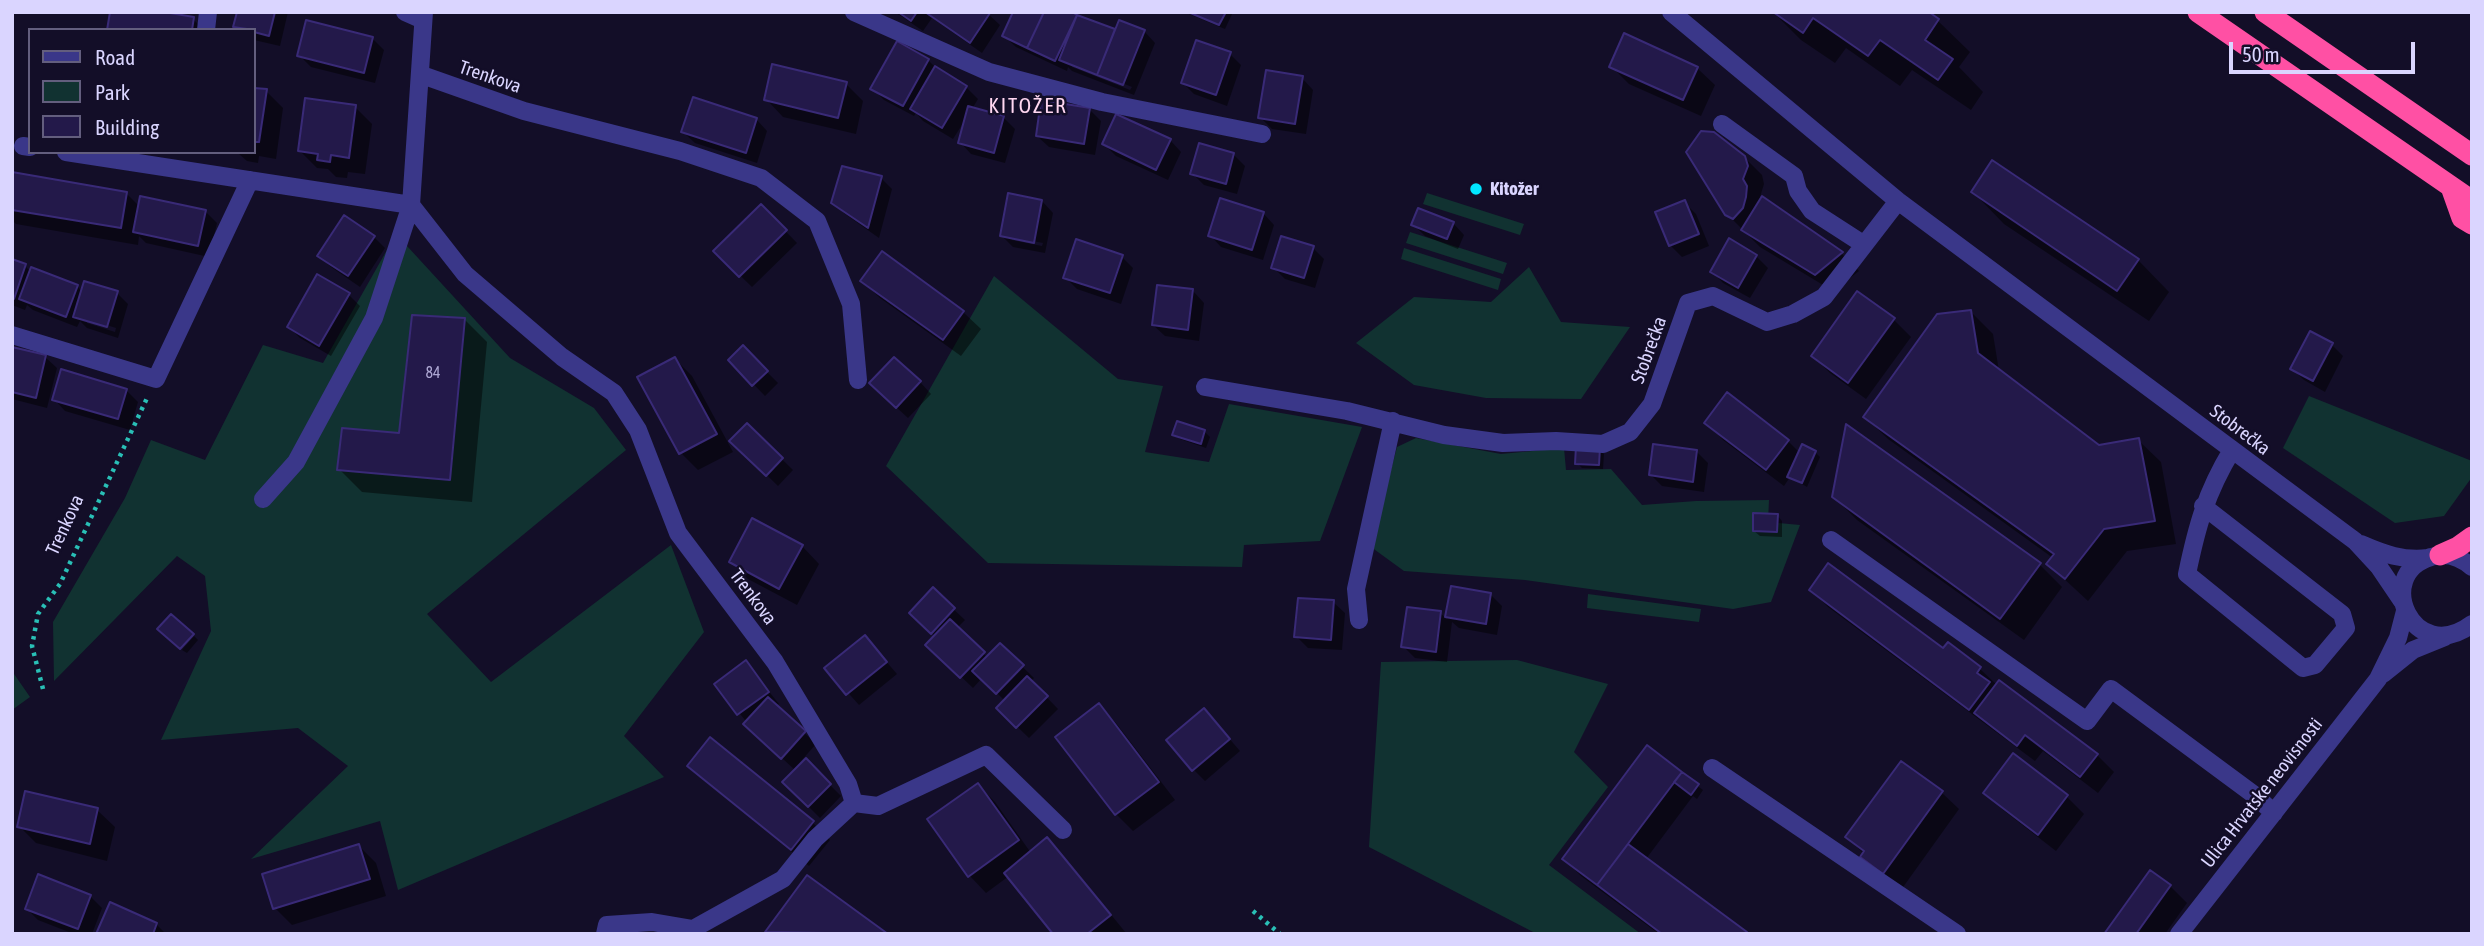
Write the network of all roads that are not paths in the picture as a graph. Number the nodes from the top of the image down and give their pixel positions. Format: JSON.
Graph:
{"nodes":[{"id":1,"x":404,"y":12,"type":"edge"},
{"id":2,"x":854,"y":12,"type":"edge"},
{"id":3,"x":1671,"y":12,"type":"edge"},
{"id":4,"x":2198,"y":12,"type":"edge"},
{"id":5,"x":424,"y":16,"type":"edge"},
{"id":6,"x":2274,"y":16,"type":"edge"},
{"id":7,"x":422,"y":75,"type":"junction"},
{"id":8,"x":1723,"y":124,"type":"dead end"},
{"id":9,"x":1262,"y":134,"type":"dead end"},
{"id":10,"x":94,"y":154,"type":"edge"},
{"id":11,"x":2472,"y":155,"type":"edge"},
{"id":12,"x":190,"y":161,"type":"edge"},
{"id":13,"x":250,"y":180,"type":"junction"},
{"id":14,"x":2451,"y":187,"type":"junction"},
{"id":15,"x":1898,"y":201,"type":"junction"},
{"id":16,"x":2472,"y":201,"type":"edge"},
{"id":17,"x":411,"y":205,"type":"junction"},
{"id":18,"x":2472,"y":224,"type":"edge"},
{"id":19,"x":1863,"y":244,"type":"junction"},
{"id":20,"x":12,"y":335,"type":"edge"},
{"id":21,"x":858,"y":380,"type":"dead end"},
{"id":22,"x":1205,"y":387,"type":"dead end"},
{"id":23,"x":1393,"y":421,"type":"junction"},
{"id":24,"x":2232,"y":450,"type":"junction"},
{"id":25,"x":263,"y":499,"type":"dead end"},
{"id":26,"x":2203,"y":506,"type":"junction"},
{"id":27,"x":2472,"y":537,"type":"edge"},
{"id":28,"x":1831,"y":540,"type":"dead end"},
{"id":29,"x":2355,"y":541,"type":"junction"},
{"id":30,"x":2434,"y":556,"type":"junction"},
{"id":31,"x":2472,"y":567,"type":"edge"},
{"id":32,"x":2404,"y":606,"type":"junction"},
{"id":33,"x":1359,"y":620,"type":"dead end"},
{"id":34,"x":2463,"y":632,"type":"edge"},
{"id":35,"x":2378,"y":678,"type":"junction"},
{"id":36,"x":1712,"y":768,"type":"dead end"},
{"id":37,"x":854,"y":803,"type":"junction"},
{"id":38,"x":2274,"y":813,"type":"junction"},
{"id":39,"x":1063,"y":830,"type":"dead end"},
{"id":40,"x":606,"y":934,"type":"edge"},
{"id":41,"x":1957,"y":934,"type":"edge"},
{"id":42,"x":2179,"y":934,"type":"edge"}],
"edges":[{"from":1,"to":5,"type":"street"},
{"from":2,"to":9,"type":"street"},
{"from":3,"to":15,"type":"street","name":"Stobrečka"},
{"from":4,"to":14,"type":"highway"},
{"from":5,"to":7,"type":"street"},
{"from":6,"to":11,"type":"highway"},
{"from":7,"to":17,"type":"street"},
{"from":7,"to":21,"type":"street","name":"Trenkova"},
{"from":8,"to":19,"type":"street"},
{"from":10,"to":12,"type":"street"},
{"from":12,"to":13,"type":"street"},
{"from":13,"to":17,"type":"street"},
{"from":13,"to":20,"type":"street"},
{"from":14,"to":16,"type":"highway"},
{"from":14,"to":18,"type":"highway"},
{"from":15,"to":19,"type":"street","name":"Stobrečka"},
{"from":15,"to":24,"type":"street","name":"Stobrečka"},
{"from":17,"to":25,"type":"street"},
{"from":17,"to":37,"type":"street","name":"Trenkova"},
{"from":19,"to":23,"type":"street","name":"Stobrečka"},
{"from":22,"to":23,"type":"street","name":"Stobrečka"},
{"from":23,"to":33,"type":"street"},
{"from":24,"to":26,"type":"street"},
{"from":24,"to":29,"type":"street","name":"Stobrečka"},
{"from":26,"to":26,"type":"street"},
{"from":27,"to":30,"type":"highway"},
{"from":28,"to":38,"type":"street"},
{"from":29,"to":30,"type":"street","name":"Stobrečka"},
{"from":29,"to":32,"type":"street","name":"Stobrečka"},
{"from":30,"to":31,"type":"street","name":"Stobrečka"},
{"from":30,"to":32,"type":"street","name":"Ulica Hrvatske neovisnosti"},
{"from":32,"to":34,"type":"street","name":"Stobrečka"},
{"from":32,"to":35,"type":"street","name":"Ulica Hrvatske neovisnosti"},
{"from":34,"to":35,"type":"street","name":"Ulica Hrvatske neovisnosti"},
{"from":35,"to":38,"type":"street","name":"Ulica Hrvatske neovisnosti"},
{"from":36,"to":41,"type":"street"},
{"from":37,"to":39,"type":"street"},
{"from":37,"to":40,"type":"street"},
{"from":38,"to":42,"type":"street","name":"Ulica Hrvatske neovisnosti"}]}
